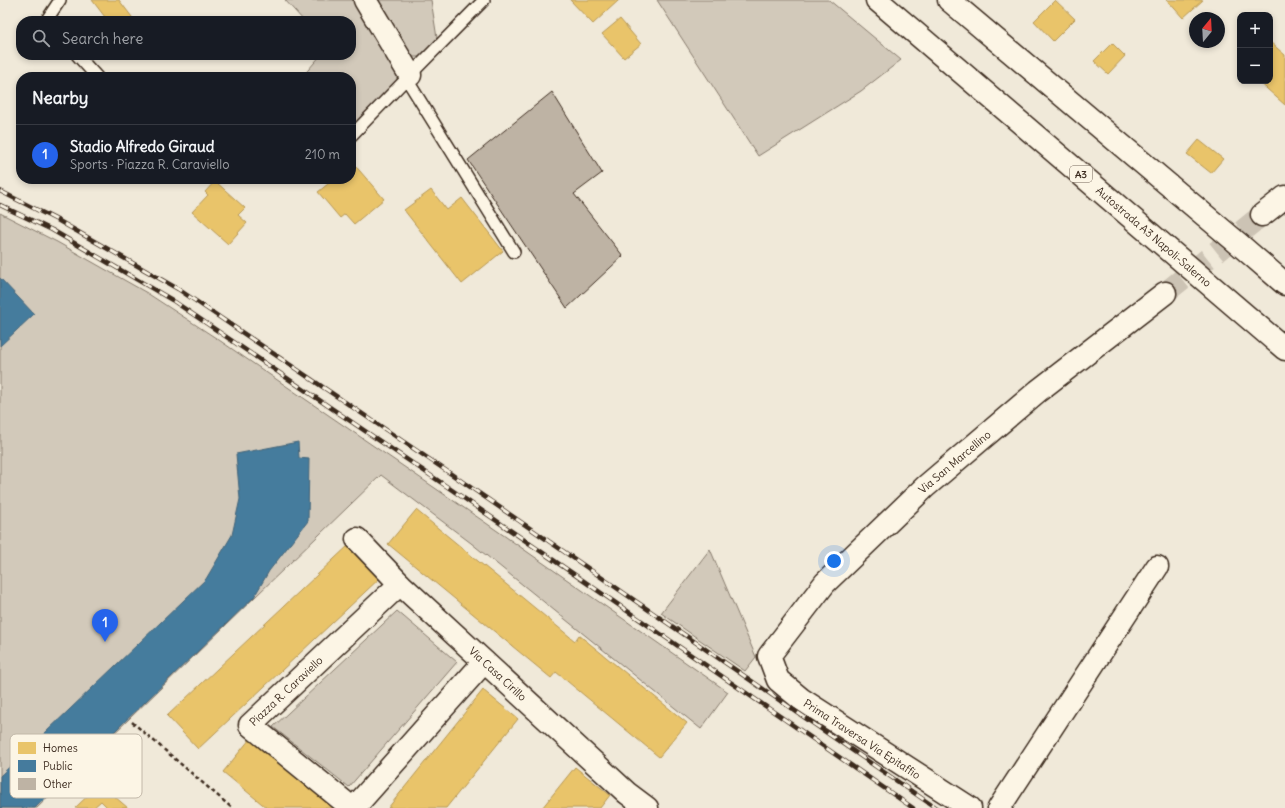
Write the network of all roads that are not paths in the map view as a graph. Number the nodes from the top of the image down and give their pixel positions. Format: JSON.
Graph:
{"nodes":[{"id":1,"x":60,"y":0,"type":"edge"},
{"id":2,"x":364,"y":0,"type":"edge"},
{"id":3,"x":484,"y":0,"type":"edge"},
{"id":4,"x":877,"y":0,"type":"edge"},
{"id":5,"x":950,"y":0,"type":"edge"},
{"id":6,"x":49,"y":16,"type":"edge"},
{"id":7,"x":82,"y":60,"type":"edge"},
{"id":8,"x":92,"y":72,"type":"edge"},
{"id":9,"x":408,"y":76,"type":"junction"},
{"id":10,"x":356,"y":131,"type":"edge"},
{"id":11,"x":1285,"y":197,"type":"edge"},
{"id":12,"x":1262,"y":215,"type":"tunnel mouth"},
{"id":13,"x":514,"y":252,"type":"dead end"},
{"id":14,"x":1285,"y":284,"type":"edge"},
{"id":15,"x":1165,"y":293,"type":"tunnel mouth"},
{"id":16,"x":1285,"y":348,"type":"edge"},
{"id":17,"x":357,"y":539,"type":"dead end"},
{"id":18,"x":1157,"y":567,"type":"dead end"},
{"id":19,"x":400,"y":584,"type":"junction"},
{"id":20,"x":769,"y":656,"type":"joint"},
{"id":21,"x":484,"y":662,"type":"junction"},
{"id":22,"x":642,"y":807,"type":"edge"},
{"id":23,"x":353,"y":808,"type":"edge"},
{"id":24,"x":970,"y":808,"type":"edge"},
{"id":25,"x":998,"y":808,"type":"edge"}],
"edges":[{"from":1,"to":6,"type":"lane"},
{"from":2,"to":9,"type":"main road"},
{"from":3,"to":9,"type":"lane"},
{"from":4,"to":16,"type":"main road","name":"Autostrada A3 Napoli-Salerno","number":"A3"},
{"from":5,"to":14,"type":"main road"},
{"from":7,"to":8,"type":"lane"},
{"from":9,"to":10,"type":"lane"},
{"from":9,"to":13,"type":"lane"},
{"from":11,"to":12,"type":"main road"},
{"from":15,"to":20,"type":"main road","name":"Via San Marcellino"},
{"from":17,"to":19,"type":"main road","name":"Via Casa Cirillo"},
{"from":18,"to":25,"type":"main road"},
{"from":19,"to":21,"type":"main road","name":"Via Casa Cirillo"},
{"from":19,"to":23,"type":"main road","name":"Piazza R. Caraviello"},
{"from":20,"to":24,"type":"main road","name":"Prima Traversa Via Epitaffio"},
{"from":21,"to":22,"type":"main road","name":"Via Casa Cirillo"},
{"from":21,"to":23,"type":"main road","name":"Piazza R. Caraviello"}]}
